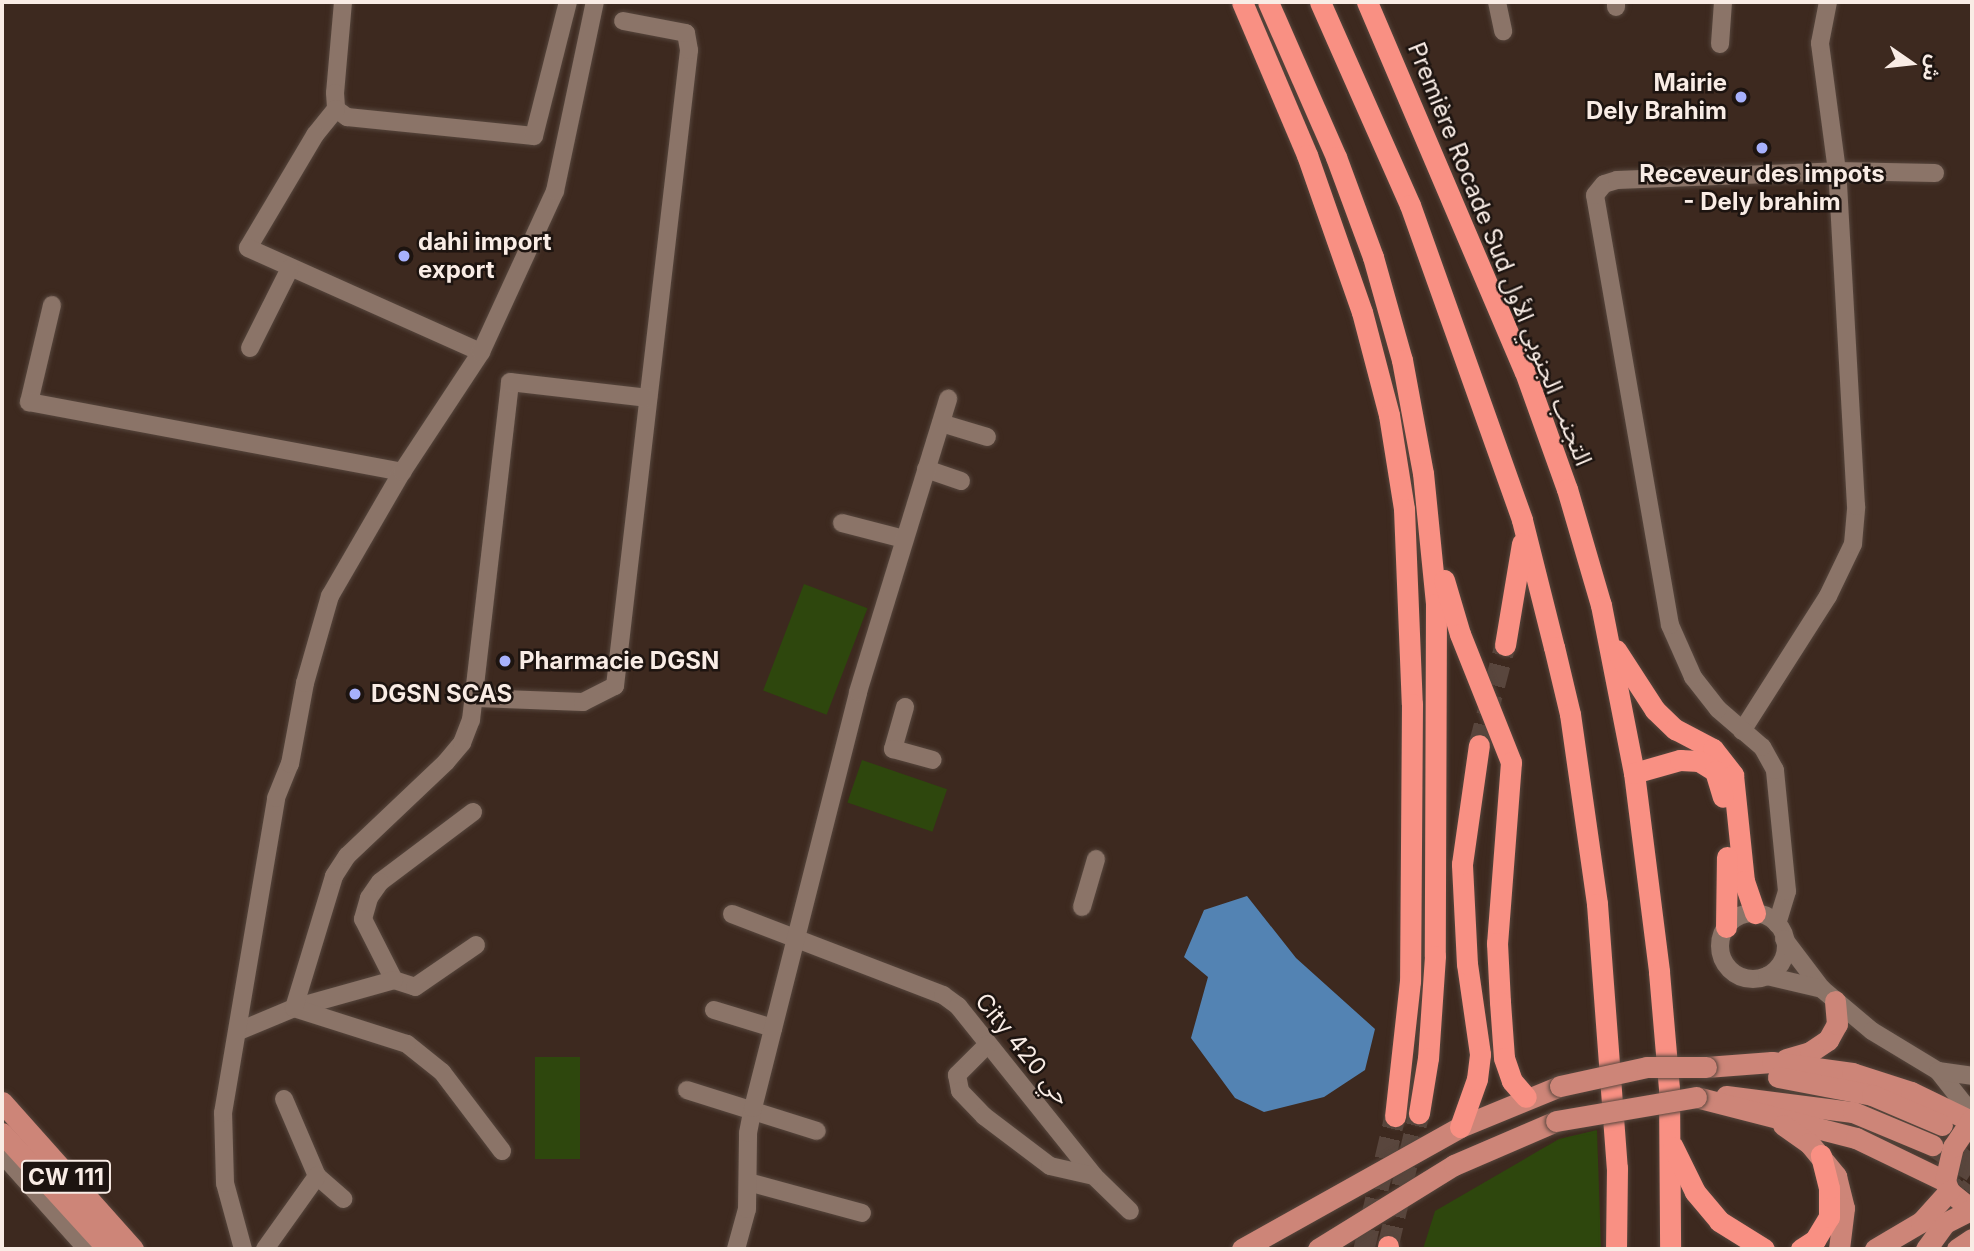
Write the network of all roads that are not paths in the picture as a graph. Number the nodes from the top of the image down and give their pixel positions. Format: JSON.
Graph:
{"nodes":[{"id":1,"x":343,"y":2,"type":"edge"},
{"id":2,"x":568,"y":2,"type":"edge"},
{"id":3,"x":595,"y":2,"type":"edge"},
{"id":4,"x":1242,"y":2,"type":"edge"},
{"id":5,"x":1268,"y":2,"type":"edge"},
{"id":6,"x":1320,"y":2,"type":"edge"},
{"id":7,"x":1367,"y":2,"type":"edge"},
{"id":8,"x":1497,"y":2,"type":"edge"},
{"id":9,"x":1723,"y":2,"type":"edge"},
{"id":10,"x":1828,"y":2,"type":"edge"},
{"id":11,"x":623,"y":21,"type":"dead end"},
{"id":12,"x":1503,"y":31,"type":"dead end"},
{"id":13,"x":1720,"y":44,"type":"dead end"},
{"id":14,"x":336,"y":108,"type":"junction"},
{"id":15,"x":1837,"y":171,"type":"junction"},
{"id":16,"x":1935,"y":173,"type":"dead end"},
{"id":17,"x":290,"y":268,"type":"junction"},
{"id":18,"x":52,"y":305,"type":"dead end"},
{"id":19,"x":250,"y":348,"type":"dead end"},
{"id":20,"x":481,"y":352,"type":"junction"},
{"id":21,"x":648,"y":398,"type":"junction"},
{"id":22,"x":948,"y":399,"type":"dead end"},
{"id":23,"x":941,"y":423,"type":"junction"},
{"id":24,"x":987,"y":436,"type":"dead end"},
{"id":25,"x":926,"y":469,"type":"junction"},
{"id":26,"x":402,"y":472,"type":"junction"},
{"id":27,"x":961,"y":481,"type":"dead end"},
{"id":28,"x":1522,"y":520,"type":"junction"},
{"id":29,"x":842,"y":523,"type":"dead end"},
{"id":30,"x":1430,"y":530,"type":"junction"},
{"id":31,"x":904,"y":540,"type":"junction"},
{"id":32,"x":1609,"y":639,"type":"junction"},
{"id":33,"x":1505,"y":645,"type":"tunnel mouth"},
{"id":34,"x":477,"y":698,"type":"junction"},
{"id":35,"x":905,"y":707,"type":"dead end"},
{"id":36,"x":1742,"y":731,"type":"junction"},
{"id":37,"x":1479,"y":745,"type":"tunnel mouth"},
{"id":38,"x":933,"y":760,"type":"dead end"},
{"id":39,"x":1634,"y":773,"type":"junction"},
{"id":40,"x":473,"y":812,"type":"dead end"},
{"id":41,"x":1096,"y":859,"type":"dead end"},
{"id":42,"x":1082,"y":907,"type":"dead end"},
{"id":43,"x":1755,"y":913,"type":"junction"},
{"id":44,"x":732,"y":914,"type":"dead end"},
{"id":45,"x":1726,"y":927,"type":"junction"},
{"id":46,"x":1780,"y":931,"type":"junction"},
{"id":47,"x":796,"y":937,"type":"junction"},
{"id":48,"x":476,"y":945,"type":"dead end"},
{"id":49,"x":1768,"y":976,"type":"junction"},
{"id":50,"x":394,"y":980,"type":"junction"},
{"id":51,"x":1828,"y":995,"type":"junction"},
{"id":52,"x":294,"y":1008,"type":"junction"},
{"id":53,"x":714,"y":1010,"type":"dead end"},
{"id":54,"x":773,"y":1028,"type":"junction"},
{"id":55,"x":239,"y":1031,"type":"junction"},
{"id":56,"x":988,"y":1044,"type":"junction"},
{"id":57,"x":1772,"y":1062,"type":"junction"},
{"id":58,"x":1706,"y":1067,"type":"junction"},
{"id":59,"x":1938,"y":1071,"type":"junction"},
{"id":60,"x":1972,"y":1076,"type":"edge"},
{"id":61,"x":687,"y":1090,"type":"dead end"},
{"id":62,"x":1526,"y":1097,"type":"junction"},
{"id":63,"x":1696,"y":1097,"type":"junction"},
{"id":64,"x":284,"y":1099,"type":"dead end"},
{"id":65,"x":2,"y":1102,"type":"edge"},
{"id":66,"x":753,"y":1108,"type":"junction"},
{"id":67,"x":1419,"y":1113,"type":"tunnel mouth"},
{"id":68,"x":1395,"y":1116,"type":"tunnel mouth"},
{"id":69,"x":1769,"y":1116,"type":"junction"},
{"id":70,"x":1972,"y":1118,"type":"edge"},
{"id":71,"x":1942,"y":1125,"type":"tunnel mouth"},
{"id":72,"x":1460,"y":1127,"type":"junction"},
{"id":73,"x":817,"y":1131,"type":"dead end"},
{"id":74,"x":2,"y":1133,"type":"edge"},
{"id":75,"x":1670,"y":1141,"type":"junction"},
{"id":76,"x":1932,"y":1144,"type":"tunnel mouth"},
{"id":77,"x":502,"y":1151,"type":"dead end"},
{"id":78,"x":2,"y":1154,"type":"edge"},
{"id":79,"x":1821,"y":1155,"type":"junction"},
{"id":80,"x":1094,"y":1175,"type":"junction"},
{"id":81,"x":317,"y":1176,"type":"junction"},
{"id":82,"x":748,"y":1182,"type":"junction"},
{"id":83,"x":1947,"y":1186,"type":"junction"},
{"id":84,"x":343,"y":1199,"type":"dead end"},
{"id":85,"x":1971,"y":1209,"type":"edge"},
{"id":86,"x":1130,"y":1211,"type":"dead end"},
{"id":87,"x":862,"y":1213,"type":"dead end"},
{"id":88,"x":1972,"y":1239,"type":"edge"},
{"id":89,"x":87,"y":1249,"type":"edge"},
{"id":90,"x":108,"y":1249,"type":"edge"},
{"id":91,"x":133,"y":1249,"type":"edge"},
{"id":92,"x":243,"y":1249,"type":"edge"},
{"id":93,"x":265,"y":1249,"type":"edge"},
{"id":94,"x":736,"y":1249,"type":"edge"},
{"id":95,"x":1242,"y":1249,"type":"edge"},
{"id":96,"x":1318,"y":1249,"type":"edge"},
{"id":97,"x":1616,"y":1249,"type":"edge"},
{"id":98,"x":1670,"y":1249,"type":"edge"},
{"id":99,"x":1764,"y":1249,"type":"edge"},
{"id":100,"x":1801,"y":1249,"type":"edge"},
{"id":101,"x":1839,"y":1249,"type":"edge"},
{"id":102,"x":1875,"y":1249,"type":"edge"},
{"id":103,"x":1926,"y":1249,"type":"edge"},
{"id":104,"x":1957,"y":1249,"type":"edge"}],
"edges":[{"from":1,"to":14,"type":"street"},
{"from":2,"to":14,"type":"street"},
{"from":3,"to":20,"type":"street"},
{"from":4,"to":68,"type":"highway"},
{"from":5,"to":30,"type":"highway"},
{"from":6,"to":28,"type":"highway"},
{"from":7,"to":32,"type":"highway","name":"Première Rocade Sud التجنب الجنوبي الأول"},
{"from":8,"to":12,"type":"street"},
{"from":9,"to":13,"type":"street"},
{"from":10,"to":15,"type":"street"},
{"from":11,"to":21,"type":"street"},
{"from":14,"to":17,"type":"street"},
{"from":15,"to":16,"type":"street"},
{"from":15,"to":36,"type":"street"},
{"from":15,"to":36,"type":"street"},
{"from":17,"to":19,"type":"street"},
{"from":17,"to":20,"type":"street"},
{"from":18,"to":26,"type":"street"},
{"from":20,"to":26,"type":"street"},
{"from":21,"to":34,"type":"street"},
{"from":21,"to":34,"type":"street"},
{"from":22,"to":23,"type":"street"},
{"from":23,"to":24,"type":"street"},
{"from":23,"to":25,"type":"street"},
{"from":25,"to":27,"type":"street"},
{"from":25,"to":31,"type":"street"},
{"from":26,"to":55,"type":"street"},
{"from":28,"to":33,"type":"highway"},
{"from":28,"to":97,"type":"highway"},
{"from":29,"to":31,"type":"street"},
{"from":30,"to":62,"type":"highway"},
{"from":30,"to":67,"type":"highway"},
{"from":31,"to":47,"type":"street"},
{"from":32,"to":39,"type":"highway","name":"Première Rocade Sud التجنب الجنوبي الأول"},
{"from":32,"to":43,"type":"highway"},
{"from":34,"to":52,"type":"street"},
{"from":35,"to":38,"type":"street"},
{"from":36,"to":46,"type":"street"},
{"from":37,"to":72,"type":"highway"},
{"from":39,"to":45,"type":"highway"},
{"from":39,"to":75,"type":"highway","name":"Première Rocade Sud التجنب الجنوبي الأول"},
{"from":40,"to":50,"type":"street"},
{"from":41,"to":42,"type":"street"},
{"from":43,"to":45,"type":"street"},
{"from":43,"to":46,"type":"street"},
{"from":44,"to":47,"type":"street","name":"City 420 حي"},
{"from":45,"to":49,"type":"street"},
{"from":46,"to":49,"type":"street"},
{"from":46,"to":51,"type":"street"},
{"from":47,"to":54,"type":"street"},
{"from":47,"to":56,"type":"street","name":"City 420 حي"},
{"from":48,"to":50,"type":"street"},
{"from":49,"to":51,"type":"street"},
{"from":50,"to":52,"type":"street"},
{"from":51,"to":57,"type":"main road"},
{"from":51,"to":59,"type":"street"},
{"from":52,"to":55,"type":"street"},
{"from":52,"to":77,"type":"street"},
{"from":53,"to":54,"type":"street"},
{"from":54,"to":66,"type":"street"},
{"from":55,"to":92,"type":"street"},
{"from":56,"to":80,"type":"street","name":"City 420 حي"},
{"from":56,"to":80,"type":"street"},
{"from":57,"to":58,"type":"main road"},
{"from":57,"to":70,"type":"main road"},
{"from":58,"to":62,"type":"main road","bridge":true},
{"from":58,"to":71,"type":"main road"},
{"from":59,"to":60,"type":"street"},
{"from":59,"to":70,"type":"street"},
{"from":61,"to":66,"type":"street"},
{"from":62,"to":72,"type":"main road"},
{"from":63,"to":69,"type":"main road"},
{"from":63,"to":76,"type":"main road"},
{"from":63,"to":96,"type":"main road","bridge":true},
{"from":64,"to":81,"type":"street"},
{"from":65,"to":91,"type":"main road","number":"CW 111"},
{"from":66,"to":73,"type":"street"},
{"from":66,"to":82,"type":"street"},
{"from":69,"to":79,"type":"main road"},
{"from":69,"to":83,"type":"main road"},
{"from":70,"to":83,"type":"main road"},
{"from":72,"to":95,"type":"main road"},
{"from":74,"to":90,"type":"main road"},
{"from":75,"to":98,"type":"highway","name":"Première Rocade Sud التجنب الجنوبي الأول"},
{"from":75,"to":99,"type":"highway"},
{"from":78,"to":89,"type":"street"},
{"from":79,"to":100,"type":"highway"},
{"from":79,"to":101,"type":"main road"},
{"from":80,"to":86,"type":"street","name":"City 420 حي"},
{"from":81,"to":84,"type":"street"},
{"from":81,"to":93,"type":"street"},
{"from":82,"to":87,"type":"street"},
{"from":82,"to":94,"type":"street"},
{"from":83,"to":85,"type":"main road"},
{"from":83,"to":102,"type":"main road"},
{"from":85,"to":103,"type":"main road"},
{"from":88,"to":104,"type":"main road"}]}
